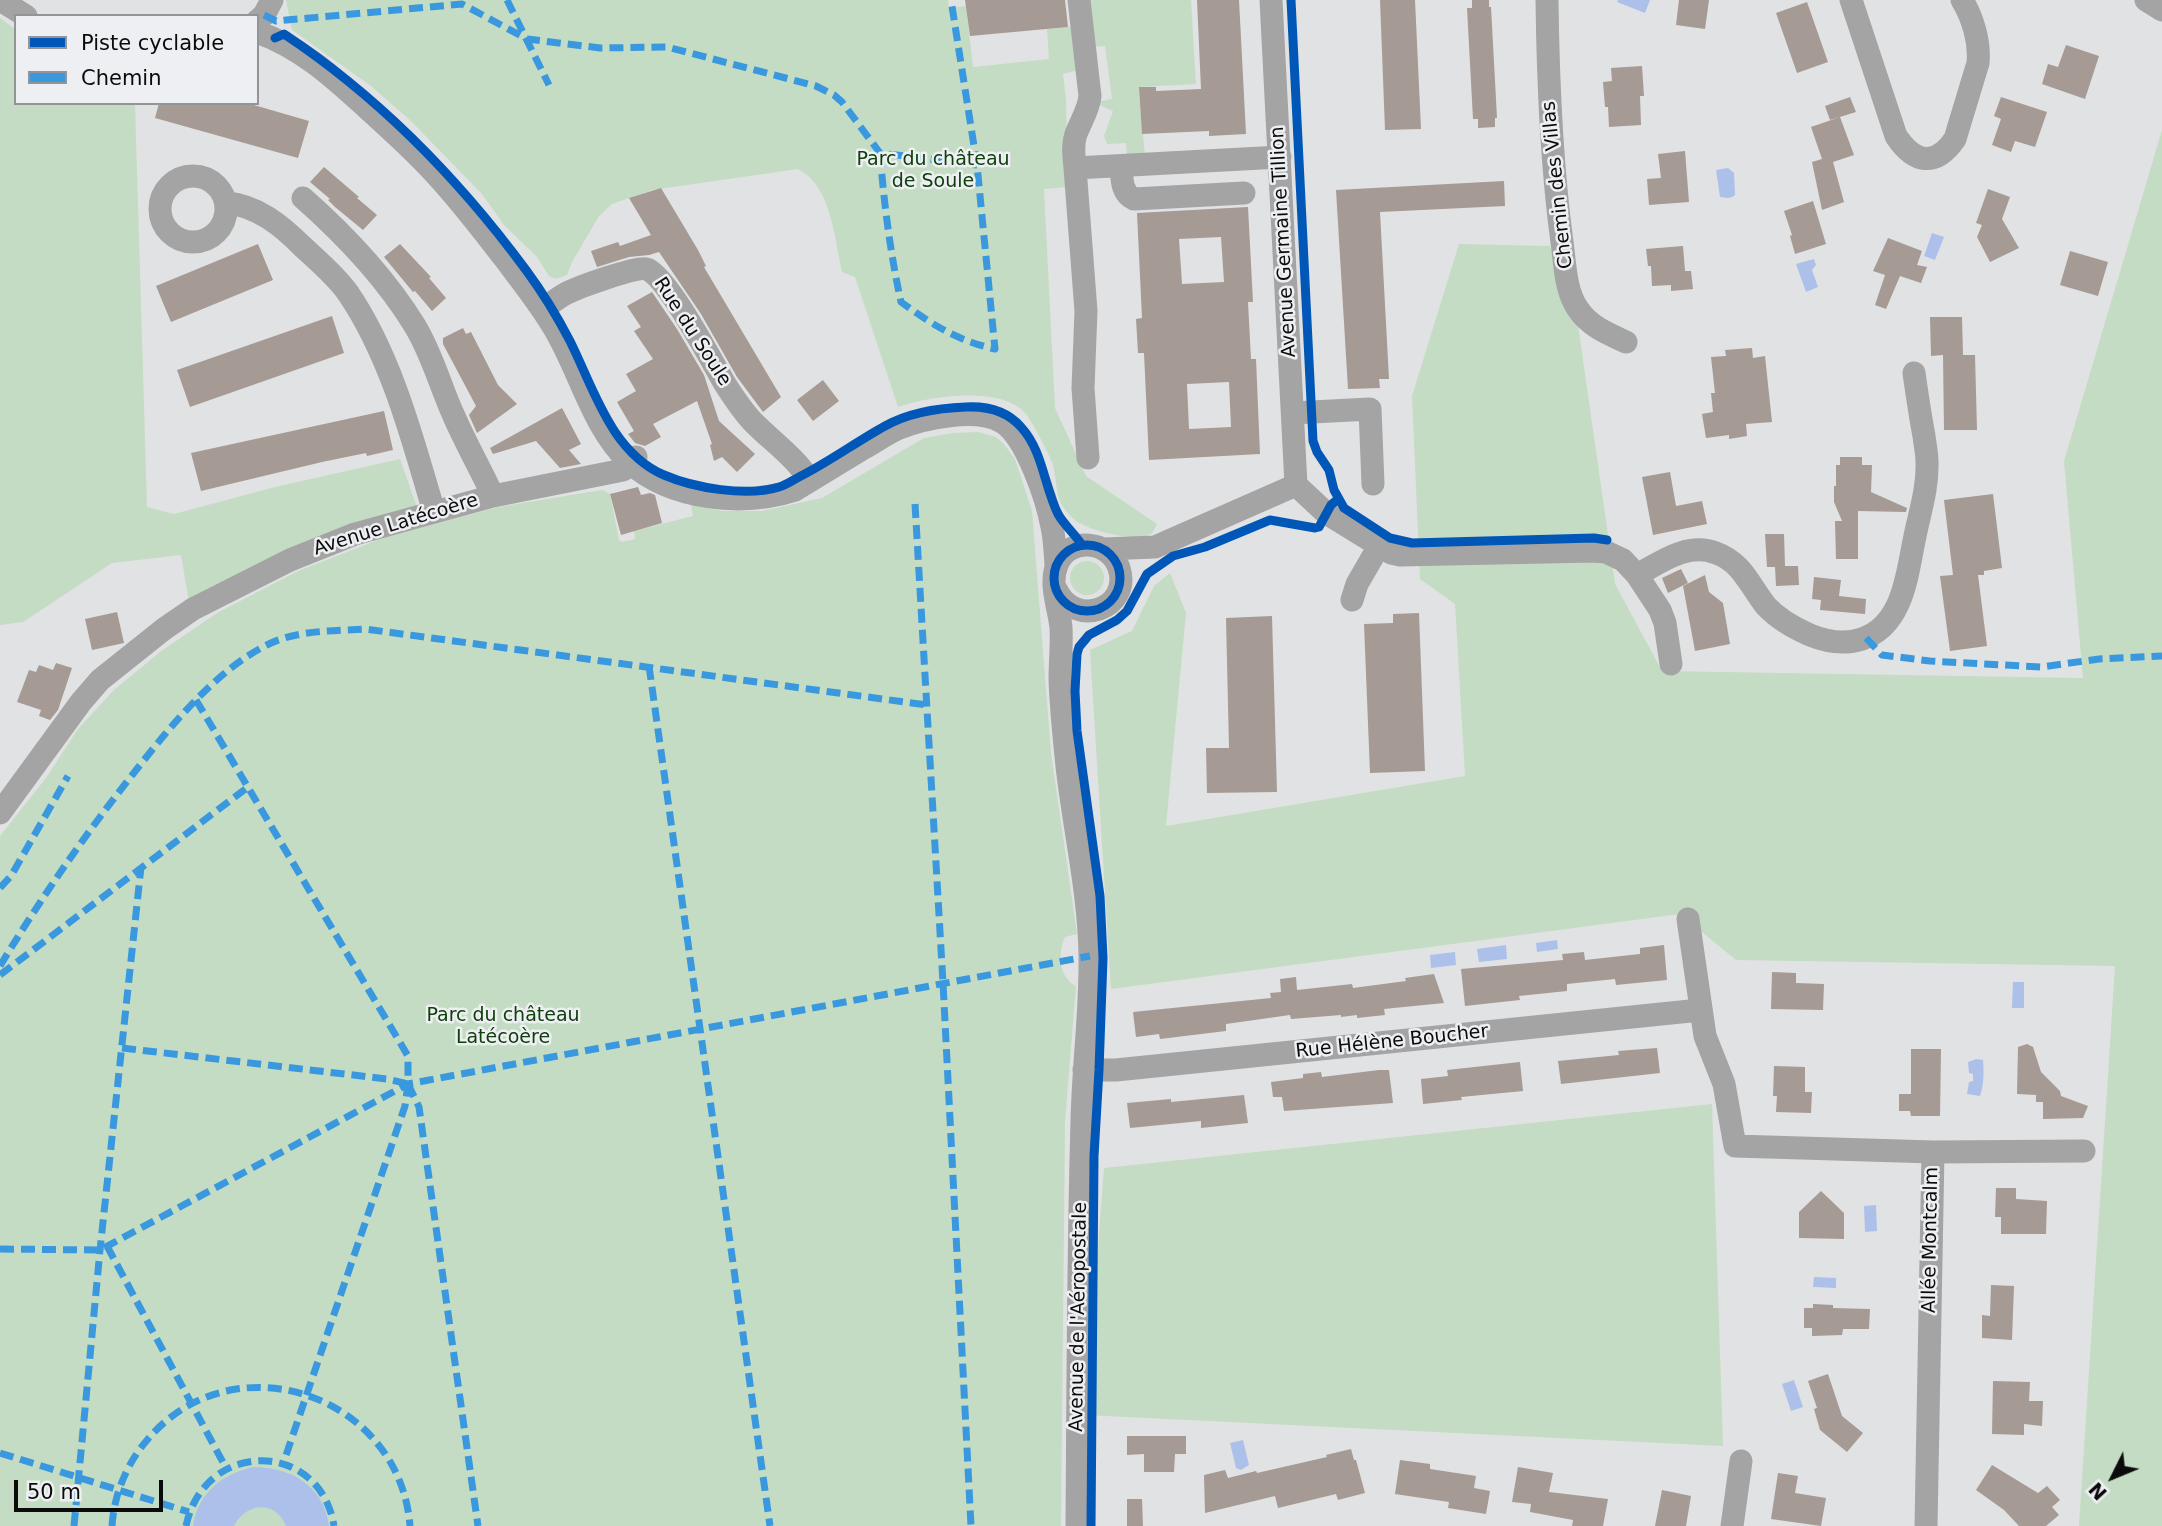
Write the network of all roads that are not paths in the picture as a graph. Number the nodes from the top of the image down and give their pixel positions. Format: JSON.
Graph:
{"nodes":[{"id":1,"x":0,"y":0,"type":"edge"},
{"id":2,"x":272,"y":0,"type":"edge"},
{"id":3,"x":1079,"y":0,"type":"edge"},
{"id":4,"x":1272,"y":0,"type":"edge"},
{"id":5,"x":1547,"y":0,"type":"edge"},
{"id":6,"x":1850,"y":0,"type":"edge"},
{"id":7,"x":1962,"y":0,"type":"edge"},
{"id":8,"x":2146,"y":0,"type":"edge"},
{"id":9,"x":2162,"y":10,"type":"edge"},
{"id":10,"x":23,"y":14,"type":"edge"},
{"id":11,"x":259,"y":19,"type":"edge"},
{"id":12,"x":259,"y":33,"type":"edge"},
{"id":13,"x":1280,"y":157,"type":"junction"},
{"id":14,"x":1121,"y":166,"type":"junction"},
{"id":15,"x":1075,"y":168,"type":"junction"},
{"id":16,"x":1244,"y":193,"type":"dead end"},
{"id":17,"x":303,"y":198,"type":"dead end"},
{"id":18,"x":226,"y":204,"type":"dead end"},
{"id":19,"x":543,"y":309,"type":"junction"},
{"id":20,"x":1626,"y":342,"type":"dead end"},
{"id":21,"x":1914,"y":373,"type":"dead end"},
{"id":22,"x":1293,"y":413,"type":"junction"},
{"id":23,"x":1088,"y":458,"type":"dead end"},
{"id":24,"x":633,"y":460,"type":"junction"},
{"id":25,"x":810,"y":481,"type":"junction"},
{"id":26,"x":1373,"y":484,"type":"dead end"},
{"id":27,"x":1296,"y":485,"type":"junction"},
{"id":28,"x":493,"y":496,"type":"junction"},
{"id":29,"x":434,"y":512,"type":"junction"},
{"id":30,"x":1379,"y":546,"type":"junction"},
{"id":31,"x":1155,"y":547,"type":"junction"},
{"id":32,"x":1104,"y":549,"type":"junction"},
{"id":33,"x":1056,"y":565,"type":"junction"},
{"id":34,"x":1637,"y":575,"type":"junction"},
{"id":35,"x":1120,"y":583,"type":"junction"},
{"id":36,"x":1056,"y":589,"type":"junction"},
{"id":37,"x":1352,"y":600,"type":"dead end"},
{"id":38,"x":1097,"y":610,"type":"junction"},
{"id":39,"x":1062,"y":648,"type":"junction"},
{"id":40,"x":1671,"y":664,"type":"dead end"},
{"id":41,"x":0,"y":813,"type":"edge"},
{"id":42,"x":1688,"y":919,"type":"dead end"},
{"id":43,"x":1700,"y":1010,"type":"junction"},
{"id":44,"x":1084,"y":1070,"type":"junction"},
{"id":45,"x":2084,"y":1151,"type":"dead end"},
{"id":46,"x":1933,"y":1152,"type":"junction"},
{"id":47,"x":1741,"y":1461,"type":"dead end"},
{"id":48,"x":1077,"y":1526,"type":"edge"},
{"id":49,"x":1732,"y":1526,"type":"edge"},
{"id":50,"x":1926,"y":1526,"type":"edge"}],
"edges":[{"from":1,"to":10,"type":"street"},
{"from":2,"to":11,"type":"street"},
{"from":3,"to":15,"type":"street"},
{"from":4,"to":13,"type":"street","name":"Avenue Germaine Tillion"},
{"from":5,"to":20,"type":"street","name":"Chemin des Villas"},
{"from":6,"to":7,"type":"street"},
{"from":8,"to":9,"type":"street"},
{"from":12,"to":19,"type":"street"},
{"from":13,"to":14,"type":"street"},
{"from":13,"to":22,"type":"street","name":"Avenue Germaine Tillion"},
{"from":14,"to":15,"type":"street"},
{"from":14,"to":16,"type":"street"},
{"from":15,"to":23,"type":"street"},
{"from":17,"to":28,"type":"street"},
{"from":18,"to":29,"type":"street"},
{"from":19,"to":24,"type":"street"},
{"from":19,"to":25,"type":"street","name":"Rue du Soule"},
{"from":21,"to":34,"type":"street"},
{"from":22,"to":26,"type":"street"},
{"from":22,"to":27,"type":"street","name":"Avenue Germaine Tillion"},
{"from":24,"to":25,"type":"street"},
{"from":24,"to":28,"type":"street","name":"Avenue Latécoère"},
{"from":25,"to":33,"type":"street"},
{"from":27,"to":30,"type":"street"},
{"from":27,"to":31,"type":"street"},
{"from":28,"to":29,"type":"street","name":"Avenue Latécoère"},
{"from":29,"to":41,"type":"street","name":"Avenue Latécoère"},
{"from":30,"to":34,"type":"street"},
{"from":30,"to":37,"type":"street"},
{"from":31,"to":32,"type":"street"},
{"from":31,"to":35,"type":"street"},
{"from":32,"to":33,"type":"street"},
{"from":32,"to":35,"type":"street"},
{"from":33,"to":36,"type":"street"},
{"from":34,"to":40,"type":"street"},
{"from":35,"to":38,"type":"street"},
{"from":36,"to":38,"type":"street"},
{"from":36,"to":39,"type":"street","name":"Avenue de l'Aéropostale"},
{"from":38,"to":39,"type":"street"},
{"from":39,"to":44,"type":"street","name":"Avenue de l'Aéropostale"},
{"from":42,"to":43,"type":"street"},
{"from":43,"to":44,"type":"street","name":"Rue Hélène Boucher"},
{"from":43,"to":46,"type":"street","name":"Allée Montcalm"},
{"from":44,"to":48,"type":"street","name":"Avenue de l'Aéropostale"},
{"from":45,"to":46,"type":"street"},
{"from":46,"to":50,"type":"street","name":"Allée Montcalm"},
{"from":47,"to":49,"type":"street"}]}
